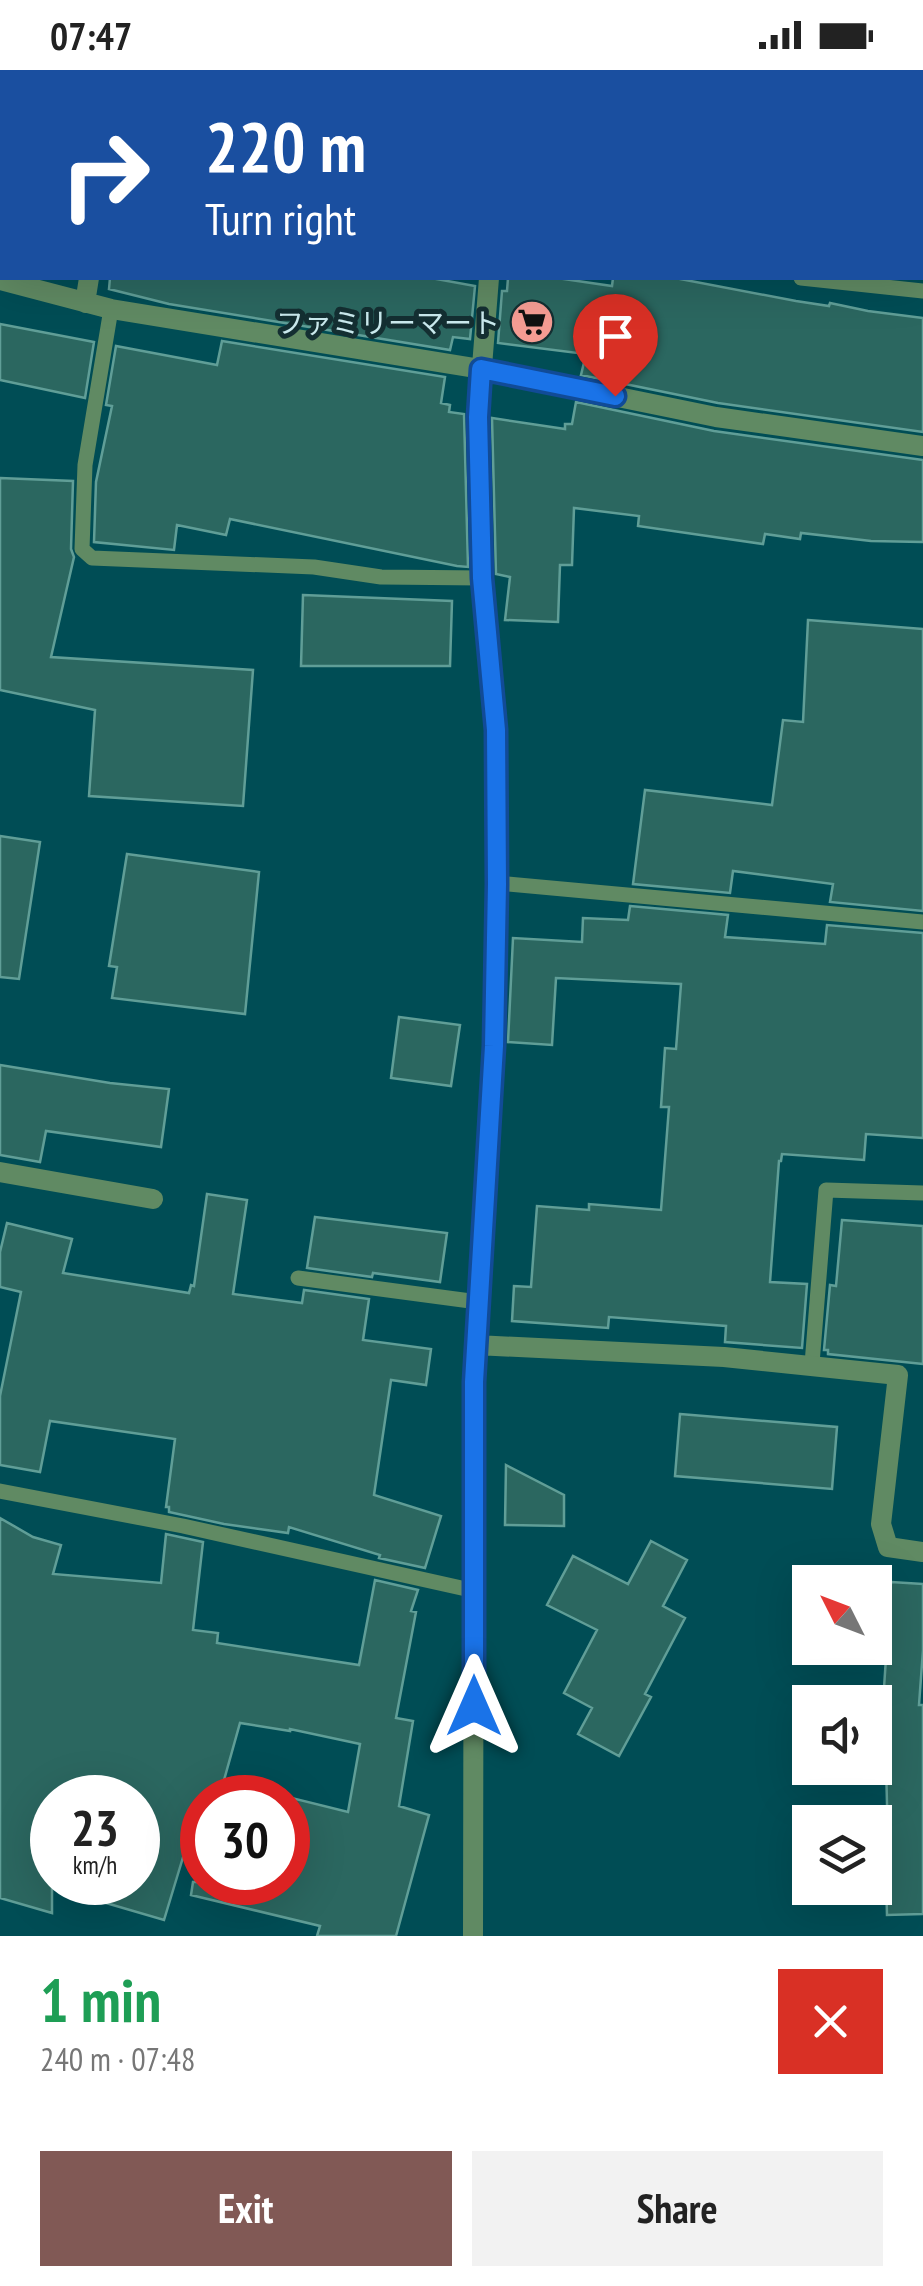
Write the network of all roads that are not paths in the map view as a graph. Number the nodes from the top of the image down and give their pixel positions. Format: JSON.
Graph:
{"nodes":[{"id":1,"x":0,"y":280,"type":"edge"},
{"id":2,"x":89,"y":280,"type":"edge"},
{"id":3,"x":490,"y":280,"type":"edge"},
{"id":4,"x":819,"y":280,"type":"edge"},
{"id":5,"x":923,"y":291,"type":"edge"},
{"id":6,"x":85,"y":303,"type":"junction"},
{"id":7,"x":111,"y":308,"type":"junction"},
{"id":8,"x":481,"y":369,"type":"junction"},
{"id":9,"x":923,"y":446,"type":"edge"},
{"id":10,"x":482,"y":578,"type":"junction"},
{"id":11,"x":497,"y":884,"type":"junction"},
{"id":12,"x":923,"y":922,"type":"edge"},
{"id":13,"x":0,"y":1172,"type":"edge"},
{"id":14,"x":923,"y":1193,"type":"edge"},
{"id":15,"x":153,"y":1200,"type":"dead end"},
{"id":16,"x":298,"y":1278,"type":"dead end"},
{"id":17,"x":478,"y":1302,"type":"junction"},
{"id":18,"x":476,"y":1345,"type":"junction"},
{"id":19,"x":812,"y":1364,"type":"junction"},
{"id":20,"x":0,"y":1491,"type":"edge"},
{"id":21,"x":923,"y":1552,"type":"edge"},
{"id":22,"x":475,"y":1591,"type":"junction"},
{"id":23,"x":474,"y":1936,"type":"edge"}],
"edges":[{"from":1,"to":6,"type":"street"},
{"from":2,"to":6,"type":"street"},
{"from":3,"to":8,"type":"street"},
{"from":4,"to":5,"type":"lane"},
{"from":6,"to":7,"type":"street"},
{"from":7,"to":8,"type":"street"},
{"from":7,"to":10,"type":"lane"},
{"from":8,"to":9,"type":"street"},
{"from":8,"to":10,"type":"street"},
{"from":10,"to":11,"type":"street"},
{"from":11,"to":12,"type":"lane"},
{"from":11,"to":17,"type":"street"},
{"from":13,"to":15,"type":"street"},
{"from":14,"to":19,"type":"lane"},
{"from":16,"to":17,"type":"lane"},
{"from":17,"to":18,"type":"street"},
{"from":18,"to":19,"type":"street"},
{"from":18,"to":22,"type":"street"},
{"from":19,"to":21,"type":"street"},
{"from":20,"to":22,"type":"lane"},
{"from":22,"to":23,"type":"street"}]}
